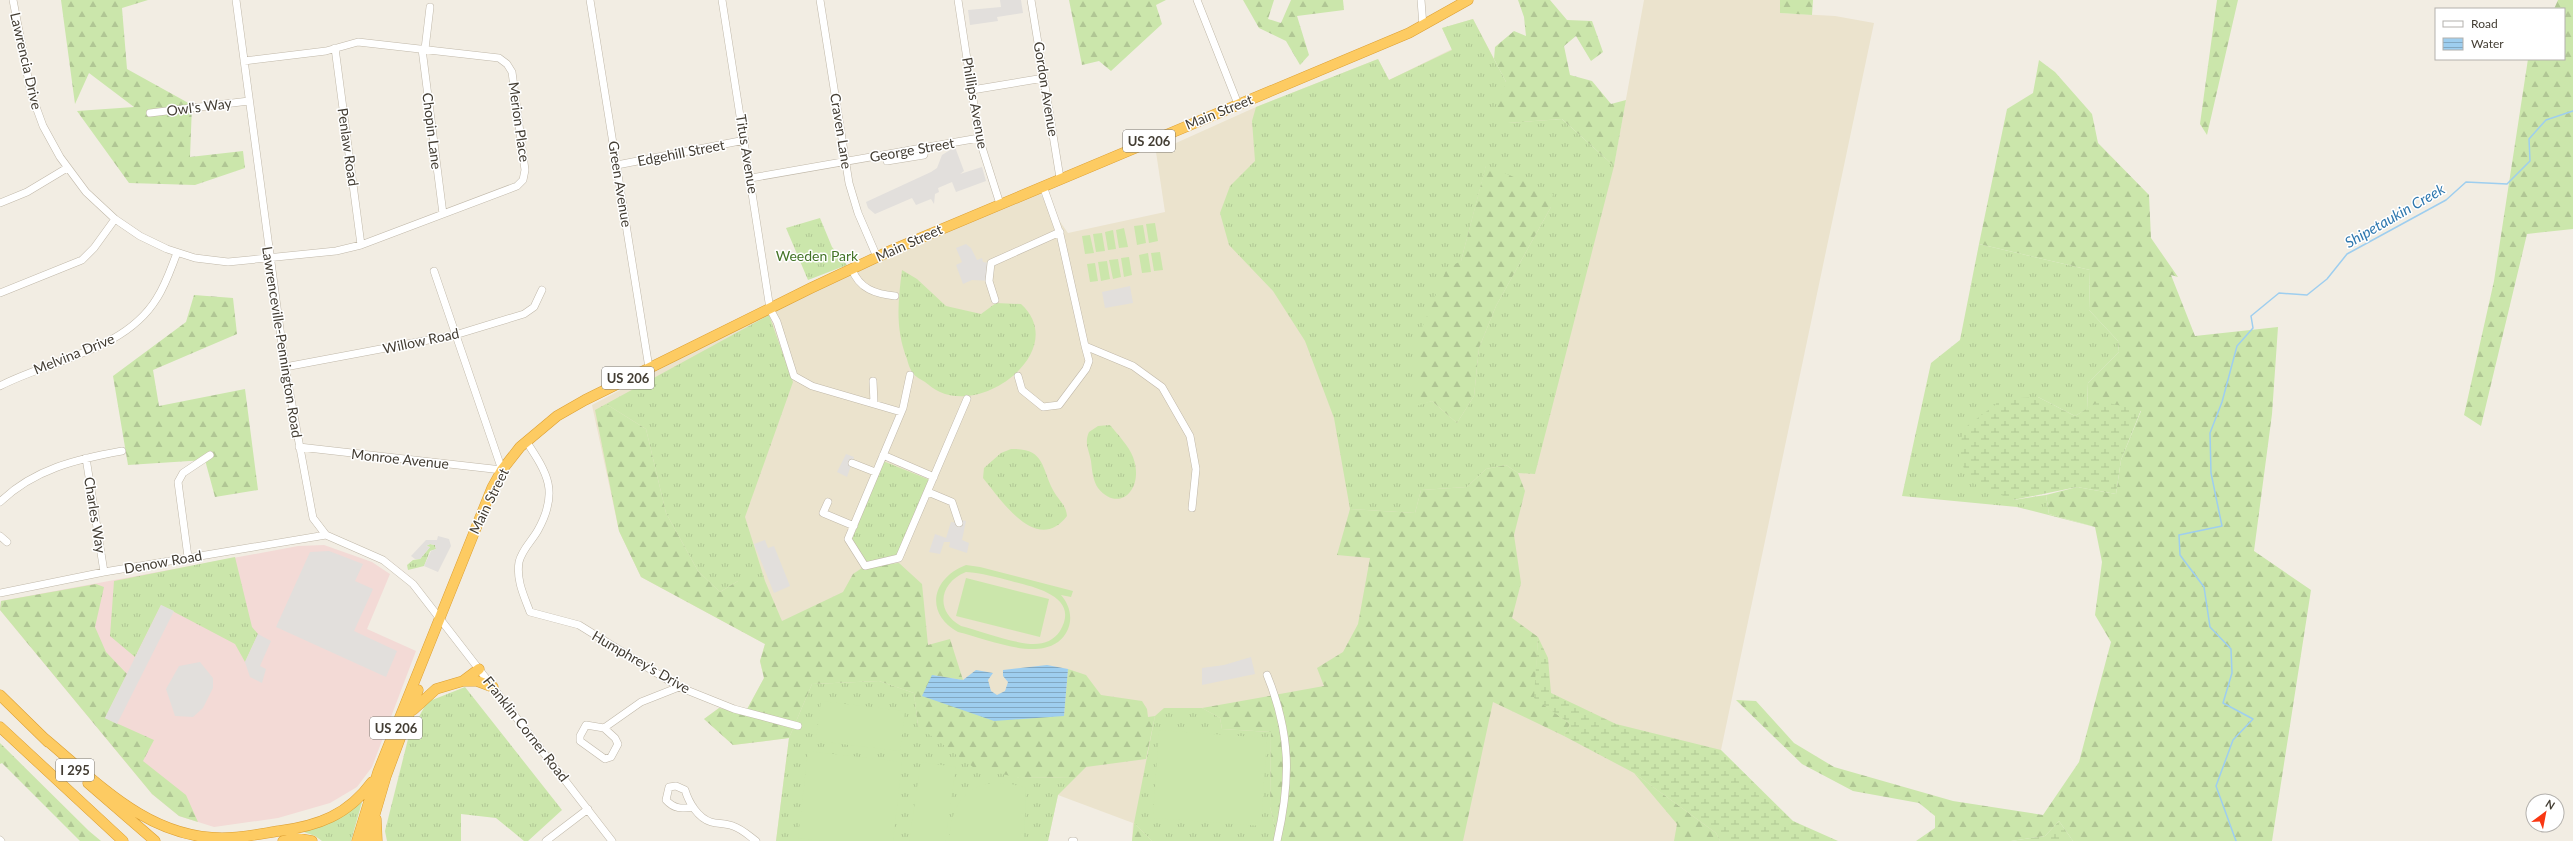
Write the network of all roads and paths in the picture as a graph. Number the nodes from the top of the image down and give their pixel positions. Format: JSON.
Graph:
{"nodes":[{"id":1,"x":13,"y":0,"type":"edge"},
{"id":2,"x":236,"y":0,"type":"edge"},
{"id":3,"x":590,"y":0,"type":"edge"},
{"id":4,"x":722,"y":0,"type":"edge"},
{"id":5,"x":820,"y":0,"type":"edge"},
{"id":6,"x":958,"y":0,"type":"edge"},
{"id":7,"x":1032,"y":0,"type":"edge"},
{"id":8,"x":1197,"y":0,"type":"edge"},
{"id":9,"x":1421,"y":0,"type":"edge"},
{"id":10,"x":1468,"y":0,"type":"edge"},
{"id":11,"x":430,"y":8,"type":"dead end"},
{"id":12,"x":1423,"y":26,"type":"junction"},
{"id":13,"x":335,"y":48,"type":"junction"},
{"id":14,"x":423,"y":49,"type":"junction"},
{"id":15,"x":244,"y":61,"type":"junction"},
{"id":16,"x":1044,"y":78,"type":"junction"},
{"id":17,"x":972,"y":90,"type":"junction"},
{"id":18,"x":249,"y":101,"type":"junction"},
{"id":19,"x":1238,"y":104,"type":"junction"},
{"id":20,"x":150,"y":114,"type":"dead end"},
{"id":21,"x":979,"y":138,"type":"junction"},
{"id":22,"x":745,"y":140,"type":"junction"},
{"id":23,"x":845,"y":162,"type":"junction"},
{"id":24,"x":617,"y":165,"type":"junction"},
{"id":25,"x":67,"y":168,"type":"junction"},
{"id":26,"x":750,"y":178,"type":"junction"},
{"id":27,"x":1060,"y":178,"type":"junction"},
{"id":28,"x":1043,"y":186,"type":"junction"},
{"id":29,"x":0,"y":203,"type":"edge"},
{"id":30,"x":1000,"y":204,"type":"junction"},
{"id":31,"x":443,"y":214,"type":"junction"},
{"id":32,"x":115,"y":219,"type":"junction"},
{"id":33,"x":1060,"y":232,"type":"junction"},
{"id":34,"x":361,"y":245,"type":"junction"},
{"id":35,"x":177,"y":253,"type":"junction"},
{"id":36,"x":877,"y":257,"type":"junction"},
{"id":37,"x":269,"y":259,"type":"junction"},
{"id":38,"x":852,"y":269,"type":"junction"},
{"id":39,"x":434,"y":271,"type":"dead end"},
{"id":40,"x":542,"y":290,"type":"dead end"},
{"id":41,"x":0,"y":293,"type":"edge"},
{"id":42,"x":895,"y":296,"type":"dead end"},
{"id":43,"x":994,"y":300,"type":"dead end"},
{"id":44,"x":770,"y":308,"type":"junction"},
{"id":45,"x":455,"y":334,"type":"junction"},
{"id":46,"x":1085,"y":346,"type":"junction"},
{"id":47,"x":285,"y":367,"type":"junction"},
{"id":48,"x":649,"y":368,"type":"junction"},
{"id":49,"x":910,"y":375,"type":"dead end"},
{"id":50,"x":1018,"y":376,"type":"dead end"},
{"id":51,"x":873,"y":381,"type":"dead end"},
{"id":52,"x":0,"y":386,"type":"edge"},
{"id":53,"x":967,"y":399,"type":"dead end"},
{"id":54,"x":874,"y":403,"type":"junction"},
{"id":55,"x":901,"y":412,"type":"junction"},
{"id":56,"x":526,"y":441,"type":"junction"},
{"id":57,"x":299,"y":447,"type":"junction"},
{"id":58,"x":122,"y":451,"type":"dead end"},
{"id":59,"x":210,"y":455,"type":"dead end"},
{"id":60,"x":883,"y":455,"type":"junction"},
{"id":61,"x":86,"y":458,"type":"junction"},
{"id":62,"x":852,"y":463,"type":"dead end"},
{"id":63,"x":502,"y":470,"type":"junction"},
{"id":64,"x":875,"y":472,"type":"junction"},
{"id":65,"x":934,"y":477,"type":"junction"},
{"id":66,"x":928,"y":492,"type":"junction"},
{"id":67,"x":0,"y":502,"type":"edge"},
{"id":68,"x":828,"y":502,"type":"dead end"},
{"id":69,"x":1192,"y":508,"type":"dead end"},
{"id":70,"x":959,"y":523,"type":"dead end"},
{"id":71,"x":854,"y":526,"type":"junction"},
{"id":72,"x":326,"y":535,"type":"junction"},
{"id":73,"x":0,"y":536,"type":"edge"},
{"id":74,"x":7,"y":542,"type":"dead end"},
{"id":75,"x":188,"y":557,"type":"junction"},
{"id":76,"x":104,"y":572,"type":"junction"},
{"id":77,"x":0,"y":593,"type":"edge"},
{"id":78,"x":440,"y":617,"type":"junction"},
{"id":79,"x":479,"y":669,"type":"junction"},
{"id":80,"x":1267,"y":675,"type":"dead end"},
{"id":81,"x":463,"y":681,"type":"junction"},
{"id":82,"x":493,"y":687,"type":"junction"},
{"id":83,"x":679,"y":687,"type":"junction"},
{"id":84,"x":0,"y":695,"type":"edge"},
{"id":85,"x":410,"y":713,"type":"junction"},
{"id":86,"x":798,"y":726,"type":"dead end"},
{"id":87,"x":0,"y":727,"type":"edge"},
{"id":88,"x":604,"y":728,"type":"junction"},
{"id":89,"x":44,"y":738,"type":"junction"},
{"id":90,"x":382,"y":774,"type":"junction"},
{"id":91,"x":693,"y":807,"type":"dead end"},
{"id":92,"x":588,"y":809,"type":"junction"},
{"id":93,"x":123,"y":841,"type":"edge"},
{"id":94,"x":154,"y":841,"type":"edge"},
{"id":95,"x":283,"y":841,"type":"edge"},
{"id":96,"x":312,"y":841,"type":"edge"},
{"id":97,"x":357,"y":841,"type":"edge"},
{"id":98,"x":367,"y":841,"type":"edge"},
{"id":99,"x":378,"y":841,"type":"edge"},
{"id":100,"x":546,"y":841,"type":"edge"},
{"id":101,"x":612,"y":841,"type":"edge"},
{"id":102,"x":756,"y":841,"type":"edge"},
{"id":103,"x":1277,"y":841,"type":"edge"}],
"edges":[{"from":1,"to":25,"type":"street","name":"Lawrencia Drive"},
{"from":2,"to":15,"type":"street","name":"Lawrenceville-Pennington Road"},
{"from":3,"to":24,"type":"street","name":"Green Avenue"},
{"from":4,"to":22,"type":"street","name":"Titus Avenue"},
{"from":5,"to":23,"type":"street","name":"Craven Lane"},
{"from":6,"to":17,"type":"street","name":"Phillips Avenue"},
{"from":7,"to":16,"type":"street","name":"Gordon Avenue"},
{"from":8,"to":19,"type":"street"},
{"from":9,"to":12,"type":"street"},
{"from":10,"to":12,"type":"highway","number":"US 206"},
{"from":11,"to":14,"type":"street","name":"Chopin Lane"},
{"from":12,"to":19,"type":"highway","name":"Main Street","number":"US 206"},
{"from":13,"to":14,"type":"street","name":"Merion Place"},
{"from":13,"to":15,"type":"street","name":"Merion Place"},
{"from":13,"to":34,"type":"street","name":"Penlaw Road"},
{"from":14,"to":31,"type":"street","name":"Chopin Lane"},
{"from":14,"to":31,"type":"street","name":"Merion Place"},
{"from":15,"to":18,"type":"street","name":"Lawrenceville-Pennington Road"},
{"from":16,"to":17,"type":"street"},
{"from":16,"to":27,"type":"street","name":"Gordon Avenue"},
{"from":17,"to":21,"type":"street","name":"Phillips Avenue"},
{"from":18,"to":20,"type":"street","name":"Owl's Way"},
{"from":18,"to":37,"type":"street","name":"Lawrenceville-Pennington Road"},
{"from":19,"to":27,"type":"highway","name":"Main Street","number":"US 206"},
{"from":21,"to":23,"type":"street","name":"George Street"},
{"from":21,"to":30,"type":"street","name":"Phillips Avenue"},
{"from":22,"to":24,"type":"street","name":"Edgehill Street"},
{"from":22,"to":26,"type":"street","name":"Titus Avenue"},
{"from":23,"to":26,"type":"street","name":"George Street"},
{"from":23,"to":36,"type":"street","name":"Craven Lane"},
{"from":24,"to":48,"type":"street","name":"Green Avenue"},
{"from":25,"to":29,"type":"street"},
{"from":25,"to":32,"type":"street","name":"Lawrencia Drive"},
{"from":26,"to":44,"type":"street","name":"Titus Avenue"},
{"from":27,"to":28,"type":"highway","name":"Main Street","number":"US 206"},
{"from":28,"to":30,"type":"highway","name":"Main Street","number":"US 206"},
{"from":28,"to":33,"type":"street"},
{"from":30,"to":36,"type":"highway","name":"Main Street","number":"US 206"},
{"from":31,"to":34,"type":"street","name":"Merion Place"},
{"from":32,"to":35,"type":"street","name":"Lawrencia Drive"},
{"from":32,"to":41,"type":"street"},
{"from":33,"to":43,"type":"street"},
{"from":33,"to":46,"type":"street"},
{"from":34,"to":37,"type":"street","name":"Merion Place"},
{"from":35,"to":37,"type":"street","name":"Lawrencia Drive"},
{"from":35,"to":52,"type":"street","name":"Melvina Drive"},
{"from":36,"to":38,"type":"highway","name":"Main Street","number":"US 206"},
{"from":37,"to":47,"type":"street","name":"Lawrenceville-Pennington Road"},
{"from":38,"to":42,"type":"street"},
{"from":38,"to":44,"type":"highway","name":"Main Street","number":"US 206"},
{"from":39,"to":45,"type":"street"},
{"from":40,"to":45,"type":"street","name":"Willow Road"},
{"from":44,"to":48,"type":"highway","name":"Main Street","number":"US 206"},
{"from":44,"to":54,"type":"street","name":"Titus Avenue"},
{"from":45,"to":47,"type":"street","name":"Willow Road"},
{"from":45,"to":63,"type":"street"},
{"from":46,"to":50,"type":"street"},
{"from":46,"to":69,"type":"street"},
{"from":47,"to":57,"type":"street","name":"Lawrenceville-Pennington Road"},
{"from":48,"to":56,"type":"highway","name":"Main Street","number":"US 206"},
{"from":49,"to":55,"type":"street"},
{"from":51,"to":54,"type":"street"},
{"from":53,"to":65,"type":"street"},
{"from":54,"to":55,"type":"street","name":"Titus Avenue"},
{"from":55,"to":60,"type":"street"},
{"from":56,"to":63,"type":"highway","name":"Main Street","number":"US 206"},
{"from":56,"to":83,"type":"street","name":"Humphrey's Drive"},
{"from":57,"to":63,"type":"street","name":"Monroe Avenue"},
{"from":57,"to":72,"type":"street","name":"Lawrenceville-Pennington Road"},
{"from":58,"to":61,"type":"street"},
{"from":59,"to":75,"type":"street"},
{"from":60,"to":64,"type":"street"},
{"from":60,"to":65,"type":"street"},
{"from":61,"to":67,"type":"street"},
{"from":61,"to":76,"type":"street","name":"Charles Way"},
{"from":62,"to":64,"type":"street"},
{"from":63,"to":78,"type":"highway","name":"Main Street","number":"US 206"},
{"from":64,"to":71,"type":"street"},
{"from":65,"to":66,"type":"street"},
{"from":66,"to":70,"type":"street"},
{"from":66,"to":71,"type":"street"},
{"from":68,"to":71,"type":"street"},
{"from":72,"to":75,"type":"street","name":"Denow Road"},
{"from":72,"to":78,"type":"street","name":"Lawrenceville-Pennington Road"},
{"from":73,"to":74,"type":"street"},
{"from":75,"to":76,"type":"street","name":"Denow Road"},
{"from":76,"to":77,"type":"street","name":"Denow Road"},
{"from":78,"to":79,"type":"street","name":"Franklin Corner Road"},
{"from":78,"to":85,"type":"highway","number":"US 206"},
{"from":78,"to":90,"type":"highway","number":"US 206"},
{"from":79,"to":81,"type":"highway"},
{"from":79,"to":82,"type":"street","name":"Franklin Corner Road"},
{"from":80,"to":103,"type":"street"},
{"from":81,"to":82,"type":"highway"},
{"from":81,"to":85,"type":"highway"},
{"from":82,"to":92,"type":"street","name":"Franklin Corner Road"},
{"from":83,"to":86,"type":"street","name":"Humphrey's Drive"},
{"from":83,"to":88,"type":"street"},
{"from":84,"to":89,"type":"highway","number":"I 295"},
{"from":85,"to":90,"type":"highway","number":"US 206"},
{"from":87,"to":93,"type":"highway","number":"I 295"},
{"from":88,"to":88,"type":"street"},
{"from":89,"to":90,"type":"highway"},
{"from":89,"to":94,"type":"highway","number":"I 295"},
{"from":90,"to":97,"type":"highway","number":"US 206"},
{"from":90,"to":98,"type":"highway","number":"US 206"},
{"from":90,"to":99,"type":"highway"},
{"from":91,"to":102,"type":"street"},
{"from":92,"to":100,"type":"street"},
{"from":92,"to":101,"type":"street","name":"Franklin Corner Road"},
{"from":95,"to":96,"type":"highway"}]}
